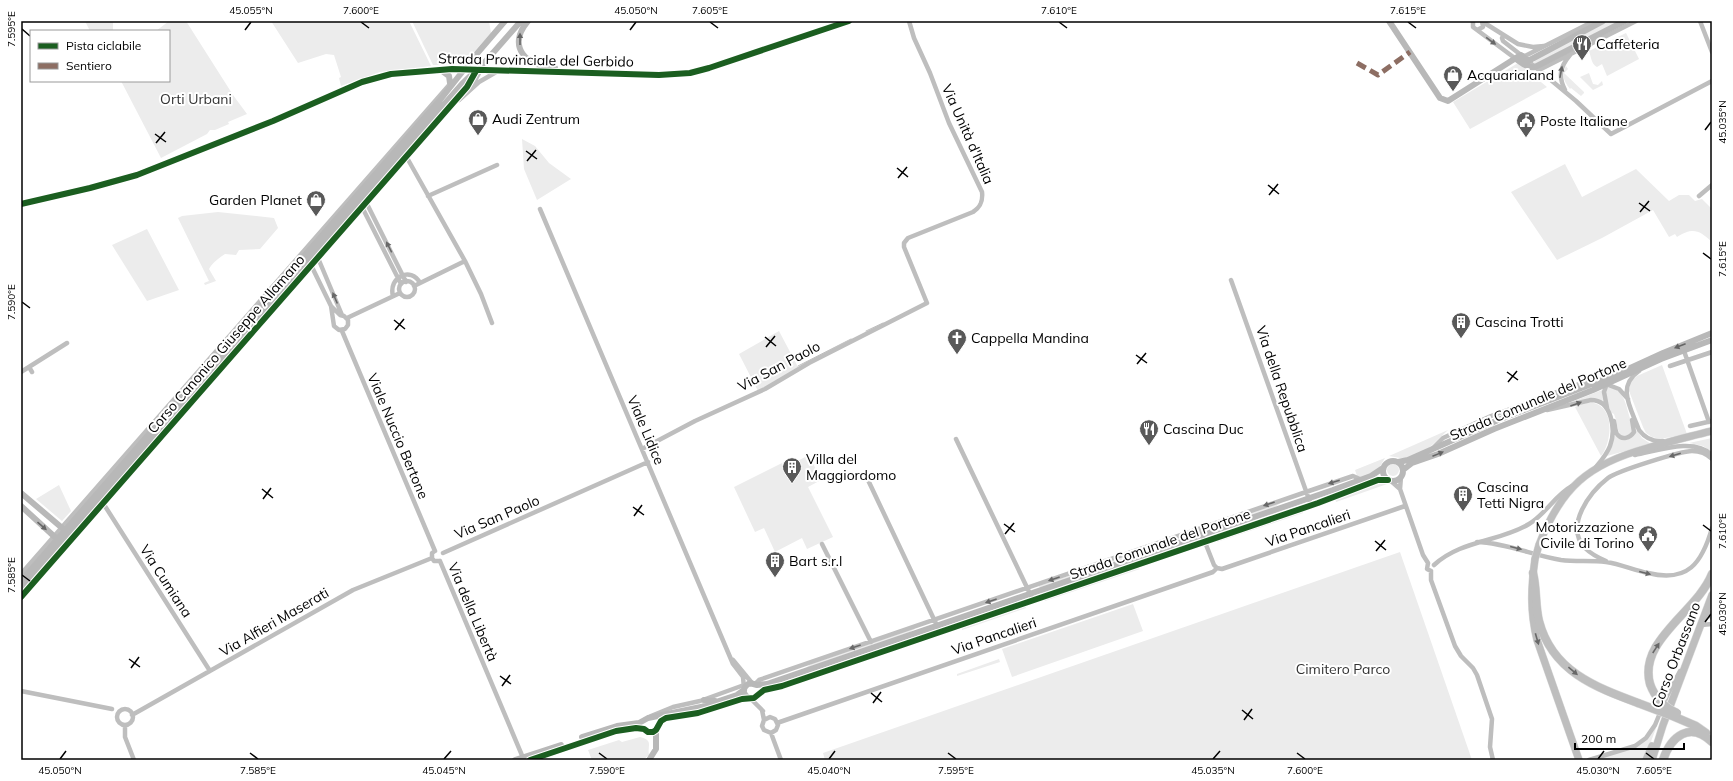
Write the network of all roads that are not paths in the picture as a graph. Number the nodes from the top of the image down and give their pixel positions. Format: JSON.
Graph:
{"nodes":[{"id":1,"x":505,"y":21,"type":"edge"},
{"id":2,"x":521,"y":21,"type":"edge"},
{"id":3,"x":528,"y":21,"type":"edge"},
{"id":4,"x":849,"y":21,"type":"edge"},
{"id":5,"x":909,"y":21,"type":"edge"},
{"id":6,"x":1390,"y":21,"type":"edge"},
{"id":7,"x":1473,"y":21,"type":"edge"},
{"id":8,"x":1482,"y":21,"type":"edge"},
{"id":9,"x":1594,"y":21,"type":"edge"},
{"id":10,"x":1603,"y":21,"type":"edge"},
{"id":11,"x":1624,"y":21,"type":"edge"},
{"id":12,"x":1636,"y":21,"type":"edge"},
{"id":13,"x":1700,"y":21,"type":"edge"},
{"id":14,"x":1477,"y":30,"type":"junction"},
{"id":15,"x":1504,"y":36,"type":"junction"},
{"id":16,"x":1548,"y":46,"type":"junction"},
{"id":17,"x":1712,"y":52,"type":"edge"},
{"id":18,"x":1573,"y":53,"type":"junction"},
{"id":19,"x":1519,"y":57,"type":"junction"},
{"id":20,"x":1528,"y":61,"type":"junction"},
{"id":21,"x":1537,"y":69,"type":"junction"},
{"id":22,"x":439,"y":70,"type":"junction"},
{"id":23,"x":464,"y":70,"type":"junction"},
{"id":24,"x":478,"y":71,"type":"junction"},
{"id":25,"x":499,"y":71,"type":"junction"},
{"id":26,"x":568,"y":73,"type":"junction"},
{"id":27,"x":1712,"y":81,"type":"edge"},
{"id":28,"x":450,"y":83,"type":"junction"},
{"id":29,"x":470,"y":89,"type":"junction"},
{"id":30,"x":1567,"y":93,"type":"junction"},
{"id":31,"x":449,"y":107,"type":"junction"},
{"id":32,"x":406,"y":156,"type":"junction"},
{"id":33,"x":498,"y":165,"type":"dead end"},
{"id":34,"x":1712,"y":185,"type":"edge"},
{"id":35,"x":428,"y":196,"type":"junction"},
{"id":36,"x":1699,"y":196,"type":"dead end"},
{"id":37,"x":366,"y":202,"type":"junction"},
{"id":38,"x":21,"y":204,"type":"edge"},
{"id":39,"x":362,"y":207,"type":"junction"},
{"id":40,"x":540,"y":209,"type":"dead end"},
{"id":41,"x":318,"y":258,"type":"junction"},
{"id":42,"x":306,"y":259,"type":"junction"},
{"id":43,"x":465,"y":261,"type":"junction"},
{"id":44,"x":403,"y":275,"type":"junction"},
{"id":45,"x":318,"y":276,"type":"junction"},
{"id":46,"x":398,"y":278,"type":"junction"},
{"id":47,"x":1231,"y":280,"type":"dead end"},
{"id":48,"x":327,"y":281,"type":"junction"},
{"id":49,"x":406,"y":282,"type":"junction"},
{"id":50,"x":420,"y":283,"type":"junction"},
{"id":51,"x":401,"y":284,"type":"junction"},
{"id":52,"x":414,"y":286,"type":"junction"},
{"id":53,"x":400,"y":293,"type":"junction"},
{"id":54,"x":393,"y":296,"type":"junction"},
{"id":55,"x":927,"y":303,"type":"joint"},
{"id":56,"x":331,"y":306,"type":"junction"},
{"id":57,"x":341,"y":314,"type":"junction"},
{"id":58,"x":350,"y":317,"type":"junction"},
{"id":59,"x":334,"y":320,"type":"junction"},
{"id":60,"x":492,"y":323,"type":"dead end"},
{"id":61,"x":342,"y":331,"type":"junction"},
{"id":62,"x":1712,"y":333,"type":"edge"},
{"id":63,"x":1712,"y":340,"type":"edge"},
{"id":64,"x":66,"y":343,"type":"dead end"},
{"id":65,"x":1684,"y":351,"type":"junction"},
{"id":66,"x":1712,"y":352,"type":"edge"},
{"id":67,"x":1687,"y":360,"type":"junction"},
{"id":68,"x":1647,"y":365,"type":"junction"},
{"id":69,"x":1670,"y":366,"type":"dead end"},
{"id":70,"x":28,"y":367,"type":"junction"},
{"id":71,"x":21,"y":372,"type":"edge"},
{"id":72,"x":32,"y":372,"type":"dead end"},
{"id":73,"x":1615,"y":375,"type":"junction"},
{"id":74,"x":1597,"y":382,"type":"junction"},
{"id":75,"x":1606,"y":384,"type":"junction"},
{"id":76,"x":1628,"y":399,"type":"junction"},
{"id":77,"x":1631,"y":407,"type":"junction"},
{"id":78,"x":1607,"y":408,"type":"junction"},
{"id":79,"x":1538,"y":412,"type":"junction"},
{"id":80,"x":1610,"y":414,"type":"junction"},
{"id":81,"x":1710,"y":421,"type":"edge"},
{"id":82,"x":1690,"y":426,"type":"dead end"},
{"id":83,"x":1712,"y":431,"type":"edge"},
{"id":84,"x":1712,"y":435,"type":"edge"},
{"id":85,"x":956,"y":439,"type":"dead end"},
{"id":86,"x":1669,"y":441,"type":"junction"},
{"id":87,"x":1647,"y":448,"type":"junction"},
{"id":88,"x":642,"y":449,"type":"junction"},
{"id":89,"x":1431,"y":450,"type":"junction"},
{"id":90,"x":1712,"y":455,"type":"edge"},
{"id":91,"x":1615,"y":458,"type":"junction"},
{"id":92,"x":1712,"y":459,"type":"edge"},
{"id":93,"x":648,"y":462,"type":"junction"},
{"id":94,"x":1398,"y":462,"type":"junction"},
{"id":95,"x":1382,"y":468,"type":"junction"},
{"id":96,"x":1594,"y":469,"type":"junction"},
{"id":97,"x":879,"y":474,"type":"dead end"},
{"id":98,"x":1402,"y":474,"type":"junction"},
{"id":99,"x":1362,"y":480,"type":"junction"},
{"id":100,"x":1390,"y":480,"type":"junction"},
{"id":101,"x":1578,"y":483,"type":"junction"},
{"id":102,"x":1400,"y":489,"type":"junction"},
{"id":103,"x":1306,"y":492,"type":"junction"},
{"id":104,"x":21,"y":493,"type":"edge"},
{"id":105,"x":1310,"y":502,"type":"junction"},
{"id":106,"x":103,"y":504,"type":"junction"},
{"id":107,"x":21,"y":506,"type":"edge"},
{"id":108,"x":1405,"y":506,"type":"junction"},
{"id":109,"x":38,"y":508,"type":"junction"},
{"id":110,"x":31,"y":516,"type":"junction"},
{"id":111,"x":1712,"y":528,"type":"edge"},
{"id":112,"x":1199,"y":529,"type":"junction"},
{"id":113,"x":67,"y":532,"type":"junction"},
{"id":114,"x":56,"y":538,"type":"junction"},
{"id":115,"x":1204,"y":538,"type":"junction"},
{"id":116,"x":1477,"y":542,"type":"junction"},
{"id":117,"x":822,"y":544,"type":"dead end"},
{"id":118,"x":435,"y":550,"type":"junction"},
{"id":119,"x":443,"y":553,"type":"junction"},
{"id":120,"x":432,"y":558,"type":"junction"},
{"id":121,"x":440,"y":561,"type":"junction"},
{"id":122,"x":1607,"y":562,"type":"junction"},
{"id":123,"x":1428,"y":563,"type":"junction"},
{"id":124,"x":1434,"y":565,"type":"junction"},
{"id":125,"x":1217,"y":568,"type":"junction"},
{"id":126,"x":1431,"y":571,"type":"junction"},
{"id":127,"x":1533,"y":573,"type":"junction"},
{"id":128,"x":21,"y":574,"type":"edge"},
{"id":129,"x":1712,"y":574,"type":"edge"},
{"id":130,"x":21,"y":581,"type":"edge"},
{"id":131,"x":21,"y":589,"type":"edge"},
{"id":132,"x":1030,"y":594,"type":"junction"},
{"id":133,"x":1712,"y":595,"type":"edge"},
{"id":134,"x":21,"y":598,"type":"edge"},
{"id":135,"x":1707,"y":609,"type":"junction"},
{"id":136,"x":1712,"y":618,"type":"edge"},
{"id":137,"x":936,"y":622,"type":"junction"},
{"id":138,"x":1712,"y":624,"type":"edge"},
{"id":139,"x":1701,"y":626,"type":"junction"},
{"id":140,"x":940,"y":632,"type":"junction"},
{"id":141,"x":871,"y":642,"type":"junction"},
{"id":142,"x":1692,"y":650,"type":"junction"},
{"id":143,"x":732,"y":659,"type":"junction"},
{"id":144,"x":807,"y":664,"type":"junction"},
{"id":145,"x":210,"y":671,"type":"junction"},
{"id":146,"x":795,"y":674,"type":"junction"},
{"id":147,"x":755,"y":684,"type":"junction"},
{"id":148,"x":744,"y":688,"type":"junction"},
{"id":149,"x":21,"y":691,"type":"edge"},
{"id":150,"x":720,"y":694,"type":"junction"},
{"id":151,"x":754,"y":697,"type":"junction"},
{"id":152,"x":715,"y":701,"type":"junction"},
{"id":153,"x":704,"y":703,"type":"junction"},
{"id":154,"x":761,"y":708,"type":"junction"},
{"id":155,"x":112,"y":709,"type":"junction"},
{"id":156,"x":121,"y":710,"type":"junction"},
{"id":157,"x":117,"y":715,"type":"junction"},
{"id":158,"x":132,"y":715,"type":"junction"},
{"id":159,"x":1676,"y":715,"type":"junction"},
{"id":160,"x":770,"y":717,"type":"junction"},
{"id":161,"x":648,"y":719,"type":"junction"},
{"id":162,"x":764,"y":720,"type":"junction"},
{"id":163,"x":778,"y":723,"type":"junction"},
{"id":164,"x":125,"y":725,"type":"junction"},
{"id":165,"x":1663,"y":725,"type":"junction"},
{"id":166,"x":657,"y":728,"type":"junction"},
{"id":167,"x":646,"y":731,"type":"junction"},
{"id":168,"x":1712,"y":731,"type":"edge"},
{"id":169,"x":771,"y":733,"type":"junction"},
{"id":170,"x":1712,"y":738,"type":"edge"},
{"id":171,"x":1712,"y":742,"type":"edge"},
{"id":172,"x":656,"y":743,"type":"junction"},
{"id":173,"x":1581,"y":758,"type":"edge"},
{"id":174,"x":523,"y":759,"type":"edge"},
{"id":175,"x":134,"y":760,"type":"edge"},
{"id":176,"x":515,"y":760,"type":"edge"},
{"id":177,"x":530,"y":760,"type":"edge"},
{"id":178,"x":649,"y":760,"type":"edge"},
{"id":179,"x":781,"y":760,"type":"edge"},
{"id":180,"x":1493,"y":760,"type":"edge"},
{"id":181,"x":1589,"y":760,"type":"edge"},
{"id":182,"x":1646,"y":760,"type":"edge"},
{"id":183,"x":1652,"y":760,"type":"edge"},
{"id":184,"x":1663,"y":760,"type":"edge"}],
"edges":[{"from":1,"to":23,"type":"street","name":"Corso Canonico Giuseppe Allamano"},
{"from":2,"to":24,"type":"street","name":"Corso Canonico Giuseppe Allamano"},
{"from":26,"to":3,"type":"street","one_way":true},
{"from":4,"to":26,"type":"street","name":"Strada Provinciale del Gerbido"},
{"from":5,"to":55,"type":"street","name":"Via Unità d'Italia"},
{"from":6,"to":19,"type":"street"},
{"from":7,"to":14,"type":"street"},
{"from":8,"to":14,"type":"street"},
{"from":8,"to":15,"type":"street"},
{"from":9,"to":16,"type":"street"},
{"from":10,"to":20,"type":"street"},
{"from":11,"to":21,"type":"street"},
{"from":12,"to":18,"type":"street"},
{"from":13,"to":17,"type":"street"},
{"from":14,"to":19,"type":"street","one_way":true},
{"from":15,"to":16,"type":"street"},
{"from":15,"to":19,"type":"street"},
{"from":16,"to":19,"type":"street"},
{"from":18,"to":21,"type":"street"},
{"from":30,"to":18,"type":"street","one_way":true},
{"from":19,"to":20,"type":"street"},
{"from":19,"to":21,"type":"street"},
{"from":20,"to":21,"type":"street"},
{"from":21,"to":30,"type":"street"},
{"from":22,"to":23,"type":"street","name":"Strada Provinciale del Gerbido"},
{"from":22,"to":28,"type":"street"},
{"from":22,"to":38,"type":"street","name":"Strada Provinciale del Gerbido"},
{"from":23,"to":24,"type":"street","name":"Strada Provinciale del Gerbido"},
{"from":23,"to":28,"type":"street","name":"Corso Canonico Giuseppe Allamano"},
{"from":23,"to":42,"type":"street","name":"Corso Canonico Giuseppe Allamano"},
{"from":24,"to":25,"type":"street","name":"Strada Provinciale del Gerbido"},
{"from":24,"to":29,"type":"street","name":"Corso Canonico Giuseppe Allamano"},
{"from":24,"to":31,"type":"street","name":"Corso Canonico Giuseppe Allamano"},
{"from":24,"to":42,"type":"street","name":"Corso Canonico Giuseppe Allamano"},
{"from":25,"to":26,"type":"street","name":"Strada Provinciale del Gerbido"},
{"from":25,"to":29,"type":"street","name":"Corso Canonico Giuseppe Allamano"},
{"from":27,"to":30,"type":"street"},
{"from":28,"to":42,"type":"street","name":"Corso Canonico Giuseppe Allamano"},
{"from":29,"to":31,"type":"street","name":"Corso Canonico Giuseppe Allamano"},
{"from":31,"to":32,"type":"street","name":"Corso Canonico Giuseppe Allamano"},
{"from":32,"to":35,"type":"street"},
{"from":32,"to":37,"type":"street","name":"Corso Canonico Giuseppe Allamano"},
{"from":33,"to":35,"type":"street"},
{"from":34,"to":36,"type":"street"},
{"from":35,"to":43,"type":"street"},
{"from":37,"to":39,"type":"street","name":"Corso Canonico Giuseppe Allamano"},
{"from":44,"to":37,"type":"street","one_way":true},
{"from":39,"to":41,"type":"street","name":"Corso Canonico Giuseppe Allamano"},
{"from":39,"to":46,"type":"street"},
{"from":40,"to":88,"type":"street","name":"Viale Lidice"},
{"from":41,"to":42,"type":"street","name":"Corso Canonico Giuseppe Allamano"},
{"from":41,"to":48,"type":"street"},
{"from":42,"to":45,"type":"street","name":"Viale Nuccio Bertone"},
{"from":42,"to":106,"type":"street","name":"Corso Canonico Giuseppe Allamano"},
{"from":42,"to":113,"type":"street","name":"Corso Canonico Giuseppe Allamano"},
{"from":43,"to":50,"type":"street"},
{"from":43,"to":60,"type":"street"},
{"from":44,"to":46,"type":"street"},
{"from":44,"to":49,"type":"street"},
{"from":44,"to":50,"type":"street"},
{"from":45,"to":48,"type":"street"},
{"from":45,"to":56,"type":"street","name":"Viale Nuccio Bertone"},
{"from":46,"to":51,"type":"street"},
{"from":46,"to":54,"type":"street"},
{"from":47,"to":103,"type":"street","name":"Via della Repubblica"},
{"from":57,"to":48,"type":"street","one_way":true},
{"from":49,"to":51,"type":"street"},
{"from":49,"to":52,"type":"street"},
{"from":50,"to":52,"type":"street"},
{"from":51,"to":53,"type":"street"},
{"from":52,"to":53,"type":"street"},
{"from":53,"to":54,"type":"street"},
{"from":54,"to":58,"type":"street"},
{"from":55,"to":88,"type":"street","name":"Via San Paolo"},
{"from":56,"to":57,"type":"street","name":"Viale Nuccio Bertone"},
{"from":56,"to":59,"type":"street","name":"Viale Nuccio Bertone"},
{"from":57,"to":58,"type":"street"},
{"from":57,"to":59,"type":"street"},
{"from":58,"to":61,"type":"street"},
{"from":59,"to":61,"type":"street","name":"Viale Nuccio Bertone"},
{"from":61,"to":118,"type":"street","name":"Viale Nuccio Bertone"},
{"from":62,"to":73,"type":"street","name":"Strada Comunale del Portone","one_way":true},
{"from":63,"to":65,"type":"street","name":"Strada Comunale del Portone"},
{"from":64,"to":70,"type":"street"},
{"from":65,"to":67,"type":"street"},
{"from":65,"to":68,"type":"street","name":"Strada Comunale del Portone"},
{"from":66,"to":67,"type":"street"},
{"from":67,"to":69,"type":"street"},
{"from":67,"to":81,"type":"street"},
{"from":68,"to":75,"type":"street","name":"Strada Comunale del Portone"},
{"from":68,"to":76,"type":"street"},
{"from":70,"to":71,"type":"street"},
{"from":70,"to":72,"type":"street"},
{"from":73,"to":74,"type":"street","name":"Strada Comunale del Portone"},
{"from":73,"to":75,"type":"street"},
{"from":74,"to":75,"type":"street"},
{"from":74,"to":89,"type":"street","name":"Strada Comunale del Portone"},
{"from":74,"to":89,"type":"street","name":"Strada Comunale del Portone"},
{"from":75,"to":76,"type":"street"},
{"from":75,"to":78,"type":"street"},
{"from":75,"to":79,"type":"street","name":"Strada Comunale del Portone"},
{"from":76,"to":77,"type":"street"},
{"from":77,"to":80,"type":"street"},
{"from":77,"to":86,"type":"street"},
{"from":79,"to":78,"type":"street","one_way":true},
{"from":78,"to":80,"type":"street"},
{"from":98,"to":79,"type":"street","name":"Strada Comunale del Portone","one_way":true},
{"from":80,"to":96,"type":"street"},
{"from":81,"to":82,"type":"street"},
{"from":83,"to":86,"type":"main road"},
{"from":84,"to":87,"type":"main road"},
{"from":85,"to":132,"type":"street"},
{"from":86,"to":87,"type":"main road"},
{"from":87,"to":91,"type":"main road"},
{"from":88,"to":93,"type":"street","name":"Viale Lidice"},
{"from":89,"to":94,"type":"street","name":"Strada Comunale del Portone"},
{"from":90,"to":91,"type":"street"},
{"from":91,"to":96,"type":"main road"},
{"from":92,"to":122,"type":"street","one_way":true},
{"from":93,"to":119,"type":"street","name":"Via San Paolo"},
{"from":93,"to":143,"type":"street","name":"Viale Lidice"},
{"from":94,"to":95,"type":"street"},
{"from":94,"to":98,"type":"street"},
{"from":95,"to":99,"type":"street","name":"Strada Comunale del Portone"},
{"from":95,"to":100,"type":"street"},
{"from":96,"to":101,"type":"main road"},
{"from":97,"to":137,"type":"street"},
{"from":98,"to":100,"type":"street"},
{"from":98,"to":102,"type":"street"},
{"from":99,"to":103,"type":"street","name":"Strada Comunale del Portone","one_way":true},
{"from":99,"to":105,"type":"street","name":"Strada Comunale del Portone"},
{"from":100,"to":102,"type":"street"},
{"from":100,"to":105,"type":"street","name":"Strada Comunale del Portone"},
{"from":101,"to":116,"type":"street"},
{"from":101,"to":127,"type":"main road","bridge":true},
{"from":102,"to":108,"type":"street"},
{"from":103,"to":105,"type":"street","name":"Via della Repubblica"},
{"from":103,"to":112,"type":"street","name":"Strada Comunale del Portone","one_way":true},
{"from":104,"to":109,"type":"street"},
{"from":105,"to":115,"type":"street","name":"Strada Comunale del Portone"},
{"from":106,"to":113,"type":"street","name":"Corso Canonico Giuseppe Allamano"},
{"from":106,"to":145,"type":"street","name":"Via Cumiana"},
{"from":107,"to":110,"type":"street"},
{"from":108,"to":123,"type":"street"},
{"from":108,"to":125,"type":"street","name":"Via Pancalieri"},
{"from":109,"to":110,"type":"street"},
{"from":109,"to":113,"type":"street"},
{"from":110,"to":114,"type":"street","one_way":true},
{"from":122,"to":111,"type":"street","one_way":true},
{"from":112,"to":115,"type":"street"},
{"from":112,"to":132,"type":"street","name":"Strada Comunale del Portone","one_way":true},
{"from":113,"to":114,"type":"street","name":"Corso Canonico Giuseppe Allamano"},
{"from":113,"to":131,"type":"street","name":"Corso Canonico Giuseppe Allamano"},
{"from":113,"to":134,"type":"street","name":"Corso Canonico Giuseppe Allamano"},
{"from":114,"to":128,"type":"street","name":"Corso Canonico Giuseppe Allamano"},
{"from":114,"to":130,"type":"street","name":"Corso Canonico Giuseppe Allamano"},
{"from":115,"to":125,"type":"street"},
{"from":115,"to":132,"type":"street","name":"Strada Comunale del Portone"},
{"from":116,"to":122,"type":"street","one_way":true},
{"from":116,"to":124,"type":"street"},
{"from":117,"to":141,"type":"street"},
{"from":118,"to":119,"type":"street"},
{"from":118,"to":120,"type":"street"},
{"from":119,"to":121,"type":"street"},
{"from":120,"to":121,"type":"street"},
{"from":120,"to":145,"type":"street","name":"Via Alfieri Maserati"},
{"from":121,"to":174,"type":"street","name":"Via della Libertà"},
{"from":123,"to":124,"type":"street"},
{"from":123,"to":126,"type":"street"},
{"from":124,"to":126,"type":"street"},
{"from":125,"to":163,"type":"street","name":"Via Pancalieri"},
{"from":126,"to":180,"type":"street"},
{"from":127,"to":159,"type":"highway","one_way":true,"bridge":true},
{"from":127,"to":173,"type":"main road","one_way":true},
{"from":159,"to":129,"type":"highway","one_way":true,"bridge":true},
{"from":132,"to":137,"type":"street","name":"Strada Comunale del Portone","one_way":true},
{"from":132,"to":140,"type":"street","name":"Strada Comunale del Portone"},
{"from":133,"to":135,"type":"main road","name":"Corso Orbassano"},
{"from":135,"to":136,"type":"street"},
{"from":135,"to":139,"type":"main road","name":"Corso Orbassano"},
{"from":137,"to":140,"type":"street"},
{"from":137,"to":141,"type":"street","name":"Strada Comunale del Portone"},
{"from":137,"to":146,"type":"street","name":"Strada Comunale del Portone"},
{"from":138,"to":139,"type":"street"},
{"from":139,"to":142,"type":"main road","name":"Corso Orbassano"},
{"from":140,"to":151,"type":"street","name":"Strada Comunale del Portone"},
{"from":141,"to":144,"type":"street","name":"Strada Comunale del Portone","one_way":true},
{"from":142,"to":165,"type":"main road","name":"Corso Orbassano"},
{"from":142,"to":181,"type":"street"},
{"from":143,"to":147,"type":"street","name":"Viale Lidice"},
{"from":143,"to":148,"type":"street","name":"Viale Lidice"},
{"from":144,"to":146,"type":"street","name":"Strada Comunale del Portone"},
{"from":144,"to":147,"type":"street","name":"Strada Comunale del Portone"},
{"from":145,"to":158,"type":"street","name":"Via Alfieri Maserati"},
{"from":146,"to":147,"type":"street","name":"Strada Comunale del Portone"},
{"from":147,"to":148,"type":"street","name":"Strada Comunale del Portone"},
{"from":147,"to":151,"type":"street"},
{"from":148,"to":150,"type":"street","name":"Strada Comunale del Portone"},
{"from":148,"to":151,"type":"street"},
{"from":148,"to":152,"type":"street","name":"Strada Comunale del Portone"},
{"from":149,"to":155,"type":"street"},
{"from":150,"to":152,"type":"street","name":"Strada Comunale del Portone"},
{"from":150,"to":153,"type":"street","name":"Strada Comunale del Portone"},
{"from":151,"to":154,"type":"street"},
{"from":151,"to":166,"type":"street","name":"Strada Comunale del Portone"},
{"from":152,"to":153,"type":"street","name":"Strada Comunale del Portone"},
{"from":153,"to":161,"type":"street","name":"Strada Comunale del Portone"},
{"from":154,"to":160,"type":"street"},
{"from":154,"to":162,"type":"street"},
{"from":155,"to":156,"type":"street"},
{"from":155,"to":157,"type":"street"},
{"from":156,"to":157,"type":"street"},
{"from":156,"to":158,"type":"street"},
{"from":157,"to":164,"type":"street"},
{"from":158,"to":164,"type":"street"},
{"from":159,"to":168,"type":"highway"},
{"from":159,"to":170,"type":"highway"},
{"from":160,"to":162,"type":"street"},
{"from":160,"to":163,"type":"street"},
{"from":161,"to":166,"type":"street"},
{"from":161,"to":167,"type":"street"},
{"from":161,"to":174,"type":"street","name":"Strada Comunale del Portone"},
{"from":162,"to":169,"type":"street"},
{"from":163,"to":169,"type":"street"},
{"from":164,"to":175,"type":"street"},
{"from":165,"to":182,"type":"main road"},
{"from":165,"to":183,"type":"main road"},
{"from":166,"to":167,"type":"street","name":"Strada Comunale del Portone"},
{"from":166,"to":172,"type":"street"},
{"from":167,"to":172,"type":"street"},
{"from":167,"to":177,"type":"street","name":"Strada Comunale del Portone"},
{"from":169,"to":179,"type":"street"},
{"from":171,"to":184,"type":"highway"},
{"from":172,"to":178,"type":"street"},
{"from":174,"to":176,"type":"street","name":"Strada Comunale del Portone"}]}
